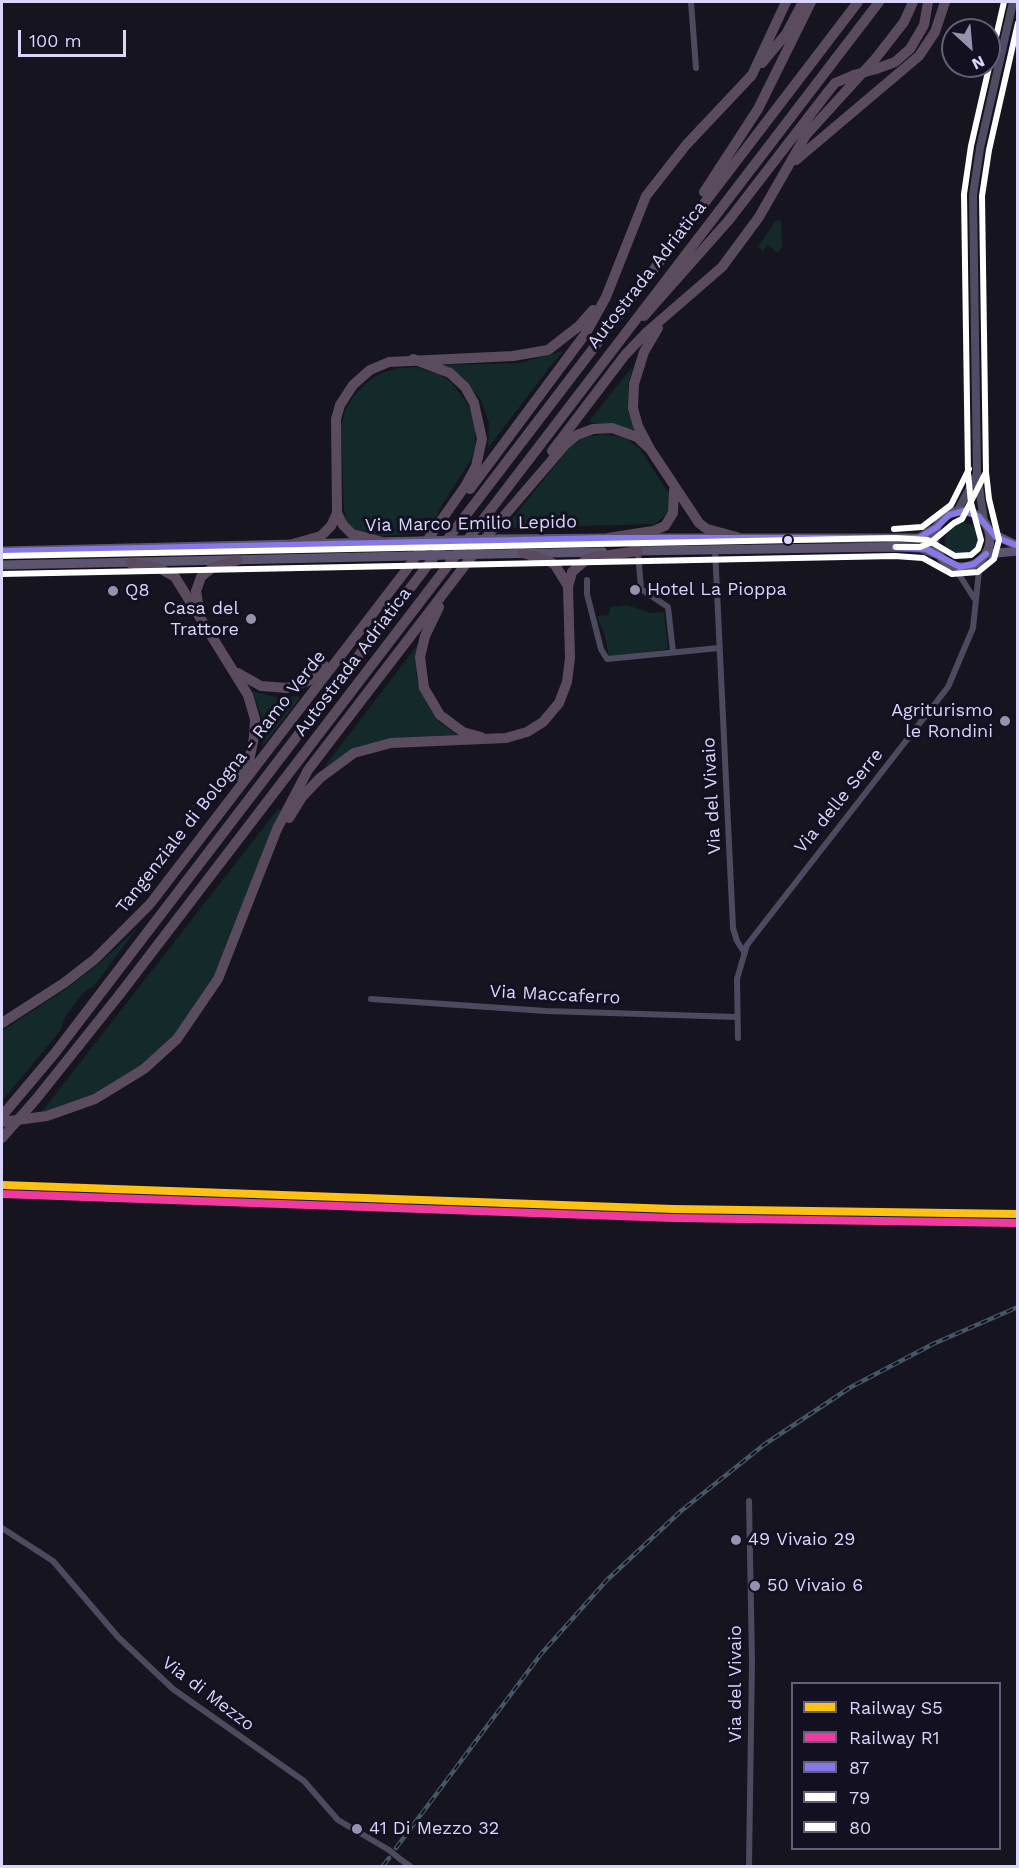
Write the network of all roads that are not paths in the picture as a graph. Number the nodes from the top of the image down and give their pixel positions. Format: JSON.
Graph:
{"nodes":[{"id":1,"x":691,"y":2,"type":"edge"},
{"id":2,"x":786,"y":2,"type":"edge"},
{"id":3,"x":803,"y":2,"type":"edge"},
{"id":4,"x":811,"y":2,"type":"edge"},
{"id":5,"x":858,"y":2,"type":"edge"},
{"id":6,"x":879,"y":2,"type":"edge"},
{"id":7,"x":913,"y":2,"type":"edge"},
{"id":8,"x":928,"y":2,"type":"edge"},
{"id":9,"x":945,"y":2,"type":"edge"},
{"id":10,"x":1013,"y":2,"type":"edge"},
{"id":11,"x":696,"y":68,"type":"dead end"},
{"id":12,"x":752,"y":75,"type":"junction"},
{"id":13,"x":781,"y":176,"type":"junction"},
{"id":14,"x":677,"y":236,"type":"junction"},
{"id":15,"x":606,"y":297,"type":"junction"},
{"id":16,"x":670,"y":312,"type":"junction"},
{"id":17,"x":413,"y":359,"type":"junction"},
{"id":18,"x":603,"y":360,"type":"junction"},
{"id":19,"x":650,"y":449,"type":"junction"},
{"id":20,"x":977,"y":473,"type":"junction"},
{"id":21,"x":674,"y":487,"type":"junction"},
{"id":22,"x":957,"y":512,"type":"junction"},
{"id":23,"x":337,"y":513,"type":"junction"},
{"id":24,"x":984,"y":521,"type":"junction"},
{"id":25,"x":496,"y":525,"type":"junction"},
{"id":26,"x":937,"y":527,"type":"junction"},
{"id":27,"x":435,"y":530,"type":"junction"},
{"id":28,"x":989,"y":532,"type":"junction"},
{"id":29,"x":737,"y":537,"type":"junction"},
{"id":30,"x":608,"y":538,"type":"junction"},
{"id":31,"x":383,"y":542,"type":"junction"},
{"id":32,"x":289,"y":545,"type":"junction"},
{"id":33,"x":1017,"y":546,"type":"edge"},
{"id":34,"x":715,"y":549,"type":"junction"},
{"id":35,"x":2,"y":551,"type":"edge"},
{"id":36,"x":638,"y":551,"type":"junction"},
{"id":37,"x":1017,"y":551,"type":"edge"},
{"id":38,"x":523,"y":553,"type":"junction"},
{"id":39,"x":939,"y":555,"type":"junction"},
{"id":40,"x":983,"y":558,"type":"junction"},
{"id":41,"x":238,"y":560,"type":"junction"},
{"id":42,"x":130,"y":563,"type":"junction"},
{"id":43,"x":2,"y":565,"type":"edge"},
{"id":44,"x":953,"y":566,"type":"junction"},
{"id":45,"x":463,"y":568,"type":"junction"},
{"id":46,"x":402,"y":576,"type":"junction"},
{"id":47,"x":587,"y":580,"type":"dead end"},
{"id":48,"x":568,"y":587,"type":"junction"},
{"id":49,"x":975,"y":600,"type":"junction"},
{"id":50,"x":205,"y":623,"type":"junction"},
{"id":51,"x":719,"y":648,"type":"junction"},
{"id":52,"x":673,"y":652,"type":"junction"},
{"id":53,"x":235,"y":670,"type":"junction"},
{"id":54,"x":493,"y":740,"type":"junction"},
{"id":55,"x":199,"y":841,"type":"junction"},
{"id":56,"x":249,"y":903,"type":"junction"},
{"id":57,"x":744,"y":952,"type":"junction"},
{"id":58,"x":371,"y":999,"type":"dead end"},
{"id":59,"x":737,"y":1017,"type":"junction"},
{"id":60,"x":2,"y":1023,"type":"edge"},
{"id":61,"x":738,"y":1038,"type":"dead end"},
{"id":62,"x":2,"y":1116,"type":"edge"},
{"id":63,"x":2,"y":1122,"type":"edge"},
{"id":64,"x":2,"y":1138,"type":"edge"},
{"id":65,"x":749,"y":1501,"type":"dead end"},
{"id":66,"x":2,"y":1528,"type":"edge"},
{"id":67,"x":410,"y":1866,"type":"edge"},
{"id":68,"x":749,"y":1866,"type":"edge"}],
"edges":[{"from":1,"to":11,"type":"street"},
{"from":2,"to":12,"type":"highway"},
{"from":3,"to":12,"type":"highway"},
{"from":4,"to":14,"type":"highway"},
{"from":5,"to":14,"type":"highway","name":"Autostrada Adriatica"},
{"from":6,"to":18,"type":"highway","name":"Autostrada Adriatica"},
{"from":7,"to":13,"type":"highway"},
{"from":8,"to":18,"type":"highway","bridge":true},
{"from":9,"to":13,"type":"highway"},
{"from":10,"to":20,"type":"main road"},
{"from":12,"to":15,"type":"highway"},
{"from":13,"to":16,"type":"highway"},
{"from":14,"to":62,"type":"highway","name":"Autostrada Adriatica"},
{"from":15,"to":17,"type":"highway"},
{"from":15,"to":27,"type":"highway"},
{"from":16,"to":19,"type":"highway"},
{"from":16,"to":25,"type":"highway"},
{"from":17,"to":23,"type":"highway"},
{"from":17,"to":27,"type":"highway"},
{"from":18,"to":64,"type":"highway","name":"Autostrada Adriatica","bridge":true},
{"from":19,"to":21,"type":"highway"},
{"from":19,"to":25,"type":"highway"},
{"from":20,"to":22,"type":"main road"},
{"from":20,"to":24,"type":"main road"},
{"from":21,"to":29,"type":"highway"},
{"from":21,"to":30,"type":"highway"},
{"from":22,"to":24,"type":"main road"},
{"from":22,"to":26,"type":"main road"},
{"from":23,"to":31,"type":"highway"},
{"from":23,"to":32,"type":"highway"},
{"from":24,"to":28,"type":"main road"},
{"from":25,"to":45,"type":"highway"},
{"from":26,"to":29,"type":"main road","name":"Via Marco Emilio Lepido"},
{"from":26,"to":39,"type":"main road"},
{"from":27,"to":46,"type":"highway","name":"Tangenziale di Bologna - Ramo Verde"},
{"from":28,"to":33,"type":"main road"},
{"from":28,"to":40,"type":"main road"},
{"from":29,"to":30,"type":"main road","name":"Via Marco Emilio Lepido"},
{"from":30,"to":31,"type":"main road","name":"Via Marco Emilio Lepido","bridge":true},
{"from":31,"to":32,"type":"main road","name":"Via Marco Emilio Lepido"},
{"from":32,"to":35,"type":"main road","name":"Via Marco Emilio Lepido"},
{"from":34,"to":36,"type":"main road","name":"Via Marco Emilio Lepido"},
{"from":34,"to":39,"type":"main road","name":"Via Marco Emilio Lepido"},
{"from":34,"to":51,"type":"street","name":"Via del Vivaio"},
{"from":36,"to":38,"type":"main road","name":"Via Marco Emilio Lepido"},
{"from":36,"to":48,"type":"highway"},
{"from":36,"to":52,"type":"street"},
{"from":37,"to":40,"type":"main road"},
{"from":38,"to":41,"type":"main road","name":"Via Marco Emilio Lepido","bridge":true},
{"from":38,"to":48,"type":"highway"},
{"from":39,"to":44,"type":"main road"},
{"from":40,"to":44,"type":"main road"},
{"from":40,"to":49,"type":"street","name":"Via delle Serre"},
{"from":41,"to":42,"type":"main road","name":"Via Marco Emilio Lepido"},
{"from":41,"to":50,"type":"highway"},
{"from":42,"to":43,"type":"main road","name":"Via Marco Emilio Lepido"},
{"from":42,"to":50,"type":"highway"},
{"from":44,"to":49,"type":"street"},
{"from":45,"to":54,"type":"highway"},
{"from":45,"to":56,"type":"highway"},
{"from":46,"to":53,"type":"highway"},
{"from":46,"to":55,"type":"highway","name":"Tangenziale di Bologna - Ramo Verde"},
{"from":47,"to":52,"type":"street"},
{"from":48,"to":54,"type":"highway"},
{"from":49,"to":57,"type":"street","name":"Via delle Serre"},
{"from":50,"to":53,"type":"highway"},
{"from":51,"to":52,"type":"street"},
{"from":51,"to":57,"type":"street","name":"Via del Vivaio"},
{"from":53,"to":55,"type":"highway"},
{"from":54,"to":56,"type":"highway"},
{"from":55,"to":60,"type":"highway","name":"Tangenziale di Bologna - Ramo Verde"},
{"from":56,"to":63,"type":"highway"},
{"from":57,"to":59,"type":"street"},
{"from":58,"to":59,"type":"street","name":"Via Maccaferro"},
{"from":59,"to":61,"type":"street"},
{"from":65,"to":68,"type":"street","name":"Via del Vivaio"},
{"from":66,"to":67,"type":"street","name":"Via di Mezzo","bridge":true}]}
